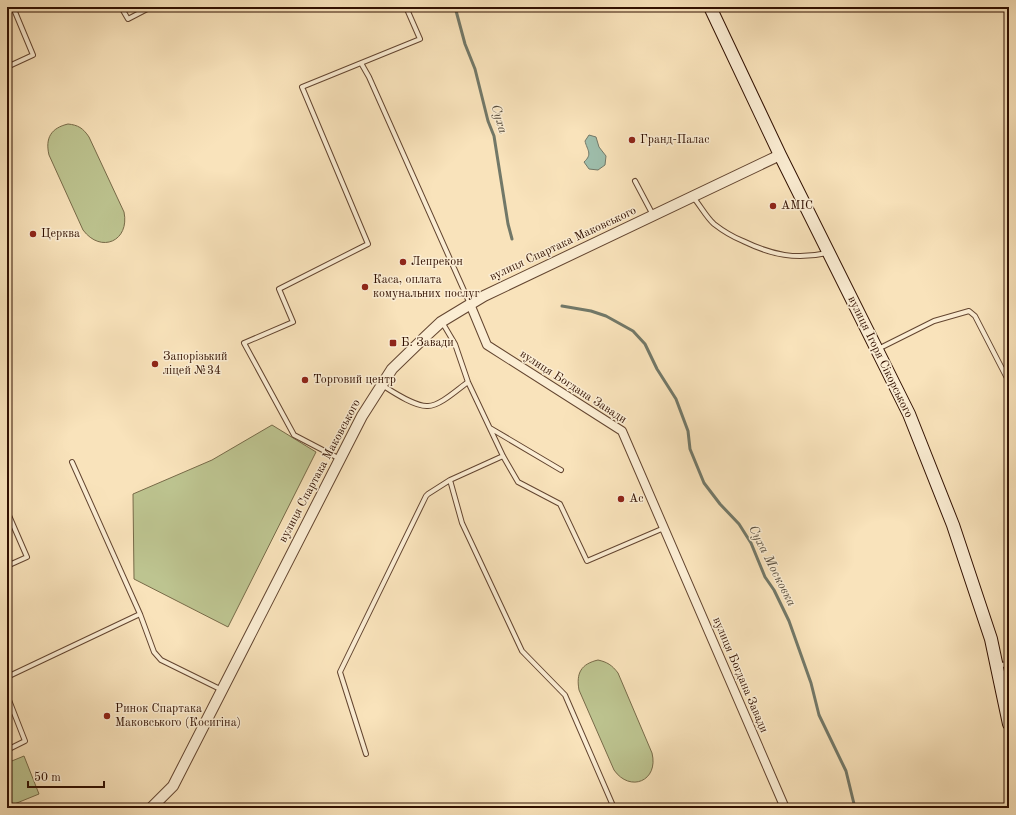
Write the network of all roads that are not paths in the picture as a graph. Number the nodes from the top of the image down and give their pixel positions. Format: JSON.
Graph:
{"nodes":[{"id":1,"x":13,"y":7,"type":"edge"},
{"id":2,"x":121,"y":7,"type":"edge"},
{"id":3,"x":151,"y":7,"type":"edge"},
{"id":4,"x":406,"y":7,"type":"edge"},
{"id":5,"x":710,"y":7,"type":"edge"},
{"id":6,"x":361,"y":63,"type":"junction"},
{"id":7,"x":7,"y":67,"type":"edge"},
{"id":8,"x":780,"y":155,"type":"junction"},
{"id":9,"x":635,"y":181,"type":"dead end"},
{"id":10,"x":693,"y":197,"type":"junction"},
{"id":11,"x":653,"y":216,"type":"junction"},
{"id":12,"x":829,"y":253,"type":"junction"},
{"id":13,"x":470,"y":304,"type":"junction"},
{"id":14,"x":441,"y":322,"type":"junction"},
{"id":15,"x":877,"y":350,"type":"junction"},
{"id":16,"x":468,"y":382,"type":"junction"},
{"id":17,"x":1009,"y":382,"type":"edge"},
{"id":18,"x":382,"y":385,"type":"junction"},
{"id":19,"x":490,"y":428,"type":"junction"},
{"id":20,"x":503,"y":456,"type":"junction"},
{"id":21,"x":340,"y":459,"type":"junction"},
{"id":22,"x":72,"y":462,"type":"dead end"},
{"id":23,"x":561,"y":470,"type":"dead end"},
{"id":24,"x":450,"y":480,"type":"junction"},
{"id":25,"x":7,"y":511,"type":"edge"},
{"id":26,"x":664,"y":528,"type":"junction"},
{"id":27,"x":7,"y":566,"type":"edge"},
{"id":28,"x":140,"y":614,"type":"junction"},
{"id":29,"x":1009,"y":663,"type":"edge"},
{"id":30,"x":997,"y":667,"type":"junction"},
{"id":31,"x":7,"y":677,"type":"edge"},
{"id":32,"x":222,"y":690,"type":"junction"},
{"id":33,"x":7,"y":695,"type":"edge"},
{"id":34,"x":1009,"y":724,"type":"edge"},
{"id":35,"x":7,"y":750,"type":"edge"},
{"id":36,"x":366,"y":754,"type":"dead end"},
{"id":37,"x":151,"y":808,"type":"edge"},
{"id":38,"x":614,"y":808,"type":"edge"},
{"id":39,"x":785,"y":808,"type":"edge"}],
"edges":[{"from":1,"to":7,"type":"lane"},
{"from":2,"to":3,"type":"lane"},
{"from":4,"to":6,"type":"lane"},
{"from":5,"to":8,"type":"main road","name":"вулиця Ігоря Сікорського"},
{"from":6,"to":13,"type":"lane","name":"вулиця Богдана Завади"},
{"from":6,"to":21,"type":"lane"},
{"from":8,"to":10,"type":"street","name":"вулиця Спартака Маковського"},
{"from":8,"to":12,"type":"main road","name":"вулиця Ігоря Сікорського"},
{"from":9,"to":11,"type":"lane"},
{"from":10,"to":11,"type":"street","name":"вулиця Спартака Маковського"},
{"from":10,"to":12,"type":"lane"},
{"from":11,"to":13,"type":"street","name":"вулиця Спартака Маковського"},
{"from":12,"to":15,"type":"main road","name":"вулиця Ігоря Сікорського"},
{"from":13,"to":14,"type":"street","name":"вулиця Спартака Маковського"},
{"from":13,"to":26,"type":"street","name":"вулиця Богдана Завади"},
{"from":14,"to":16,"type":"lane"},
{"from":14,"to":18,"type":"street","name":"вулиця Спартака Маковського"},
{"from":15,"to":17,"type":"lane"},
{"from":15,"to":30,"type":"main road","name":"вулиця Ігоря Сікорського"},
{"from":16,"to":18,"type":"lane"},
{"from":16,"to":19,"type":"lane"},
{"from":18,"to":21,"type":"street","name":"вулиця Спартака Маковського"},
{"from":19,"to":20,"type":"lane"},
{"from":19,"to":23,"type":"lane"},
{"from":20,"to":24,"type":"lane"},
{"from":20,"to":26,"type":"lane"},
{"from":21,"to":32,"type":"street","name":"вулиця Спартака Маковського"},
{"from":22,"to":28,"type":"lane"},
{"from":24,"to":36,"type":"lane"},
{"from":24,"to":38,"type":"lane"},
{"from":25,"to":27,"type":"lane"},
{"from":26,"to":39,"type":"street","name":"вулиця Богдана Завади"},
{"from":28,"to":31,"type":"lane"},
{"from":28,"to":32,"type":"lane"},
{"from":29,"to":30,"type":"lane"},
{"from":30,"to":34,"type":"main road","name":"вулиця Ігоря Сікорського"},
{"from":32,"to":37,"type":"street","name":"вулиця Спартака Маковського"},
{"from":33,"to":35,"type":"lane"}]}
